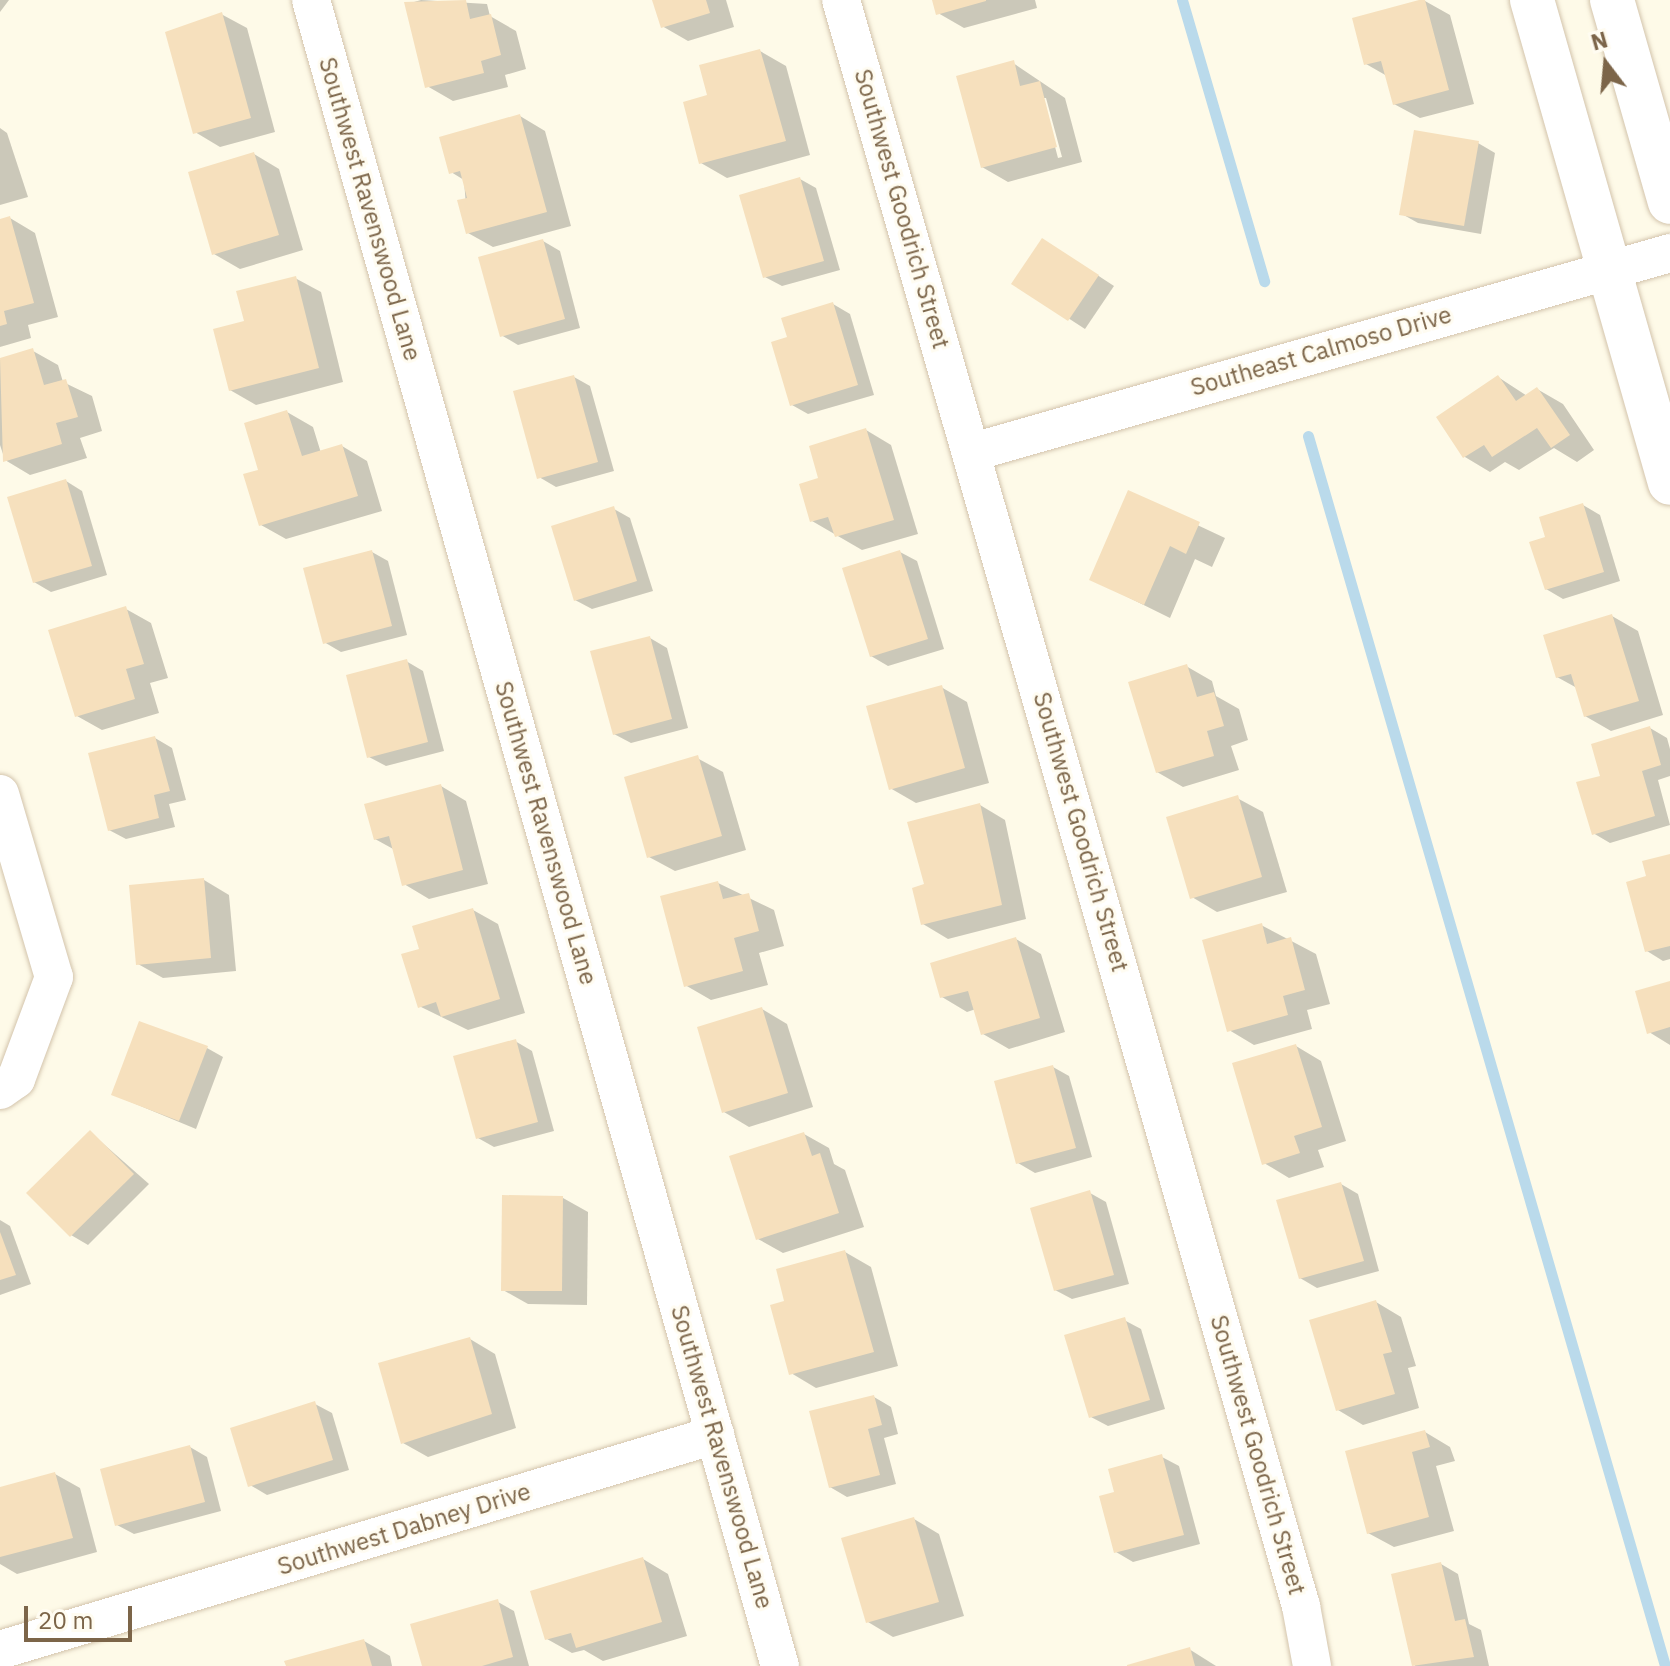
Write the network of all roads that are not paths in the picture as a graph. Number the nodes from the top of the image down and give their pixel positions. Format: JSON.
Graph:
{"nodes":[{"id":1,"x":311,"y":0,"type":"edge"},
{"id":2,"x":841,"y":0,"type":"edge"},
{"id":3,"x":1532,"y":0,"type":"edge"},
{"id":4,"x":1612,"y":0,"type":"edge"},
{"id":5,"x":1670,"y":202,"type":"edge"},
{"id":6,"x":1670,"y":253,"type":"edge"},
{"id":7,"x":1609,"y":267,"type":"junction"},
{"id":8,"x":973,"y":452,"type":"junction"},
{"id":9,"x":1670,"y":483,"type":"edge"},
{"id":10,"x":0,"y":794,"type":"edge"},
{"id":11,"x":0,"y":1090,"type":"edge"},
{"id":12,"x":715,"y":1435,"type":"junction"},
{"id":13,"x":0,"y":1650,"type":"edge"},
{"id":14,"x":780,"y":1666,"type":"edge"},
{"id":15,"x":1312,"y":1666,"type":"edge"}],
"edges":[{"from":1,"to":12,"type":"street","name":"Southwest Ravenswood Lane"},
{"from":2,"to":8,"type":"street","name":"Southwest Goodrich Street"},
{"from":3,"to":7,"type":"main road"},
{"from":4,"to":5,"type":"main road"},
{"from":6,"to":7,"type":"street","name":"Southeast Calmoso Drive"},
{"from":7,"to":8,"type":"street","name":"Southeast Calmoso Drive"},
{"from":7,"to":9,"type":"main road"},
{"from":8,"to":15,"type":"street","name":"Southwest Goodrich Street"},
{"from":10,"to":11,"type":"street"},
{"from":12,"to":13,"type":"street","name":"Southwest Dabney Drive"},
{"from":12,"to":14,"type":"street","name":"Southwest Ravenswood Lane"}]}
